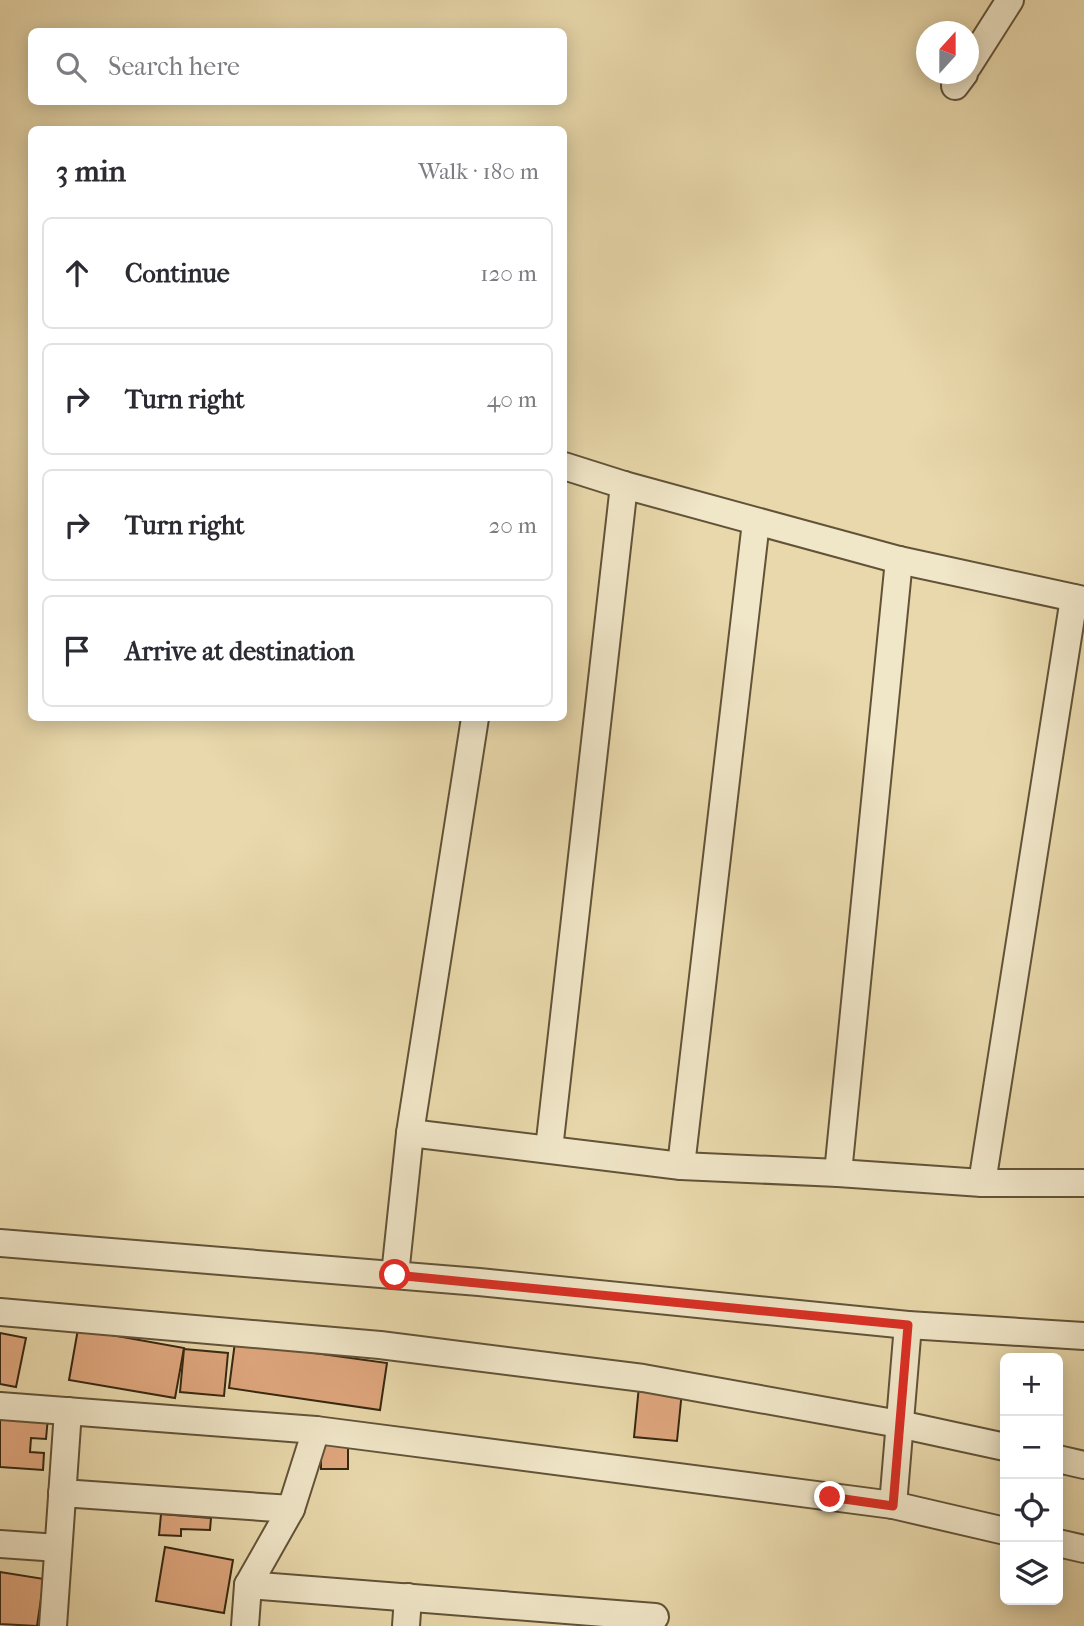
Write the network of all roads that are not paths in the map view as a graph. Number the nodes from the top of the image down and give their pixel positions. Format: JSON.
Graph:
{"nodes":[{"id":1,"x":999,"y":4,"type":"edge"},
{"id":2,"x":979,"y":42,"type":"edge"},
{"id":3,"x":567,"y":468,"type":"edge"},
{"id":4,"x":624,"y":485,"type":"junction"},
{"id":5,"x":756,"y":522,"type":"junction"},
{"id":6,"x":899,"y":560,"type":"junction"},
{"id":7,"x":1079,"y":599,"type":"edge"},
{"id":8,"x":475,"y":721,"type":"edge"},
{"id":9,"x":410,"y":1133,"type":"junction"},
{"id":10,"x":550,"y":1149,"type":"junction"},
{"id":11,"x":681,"y":1166,"type":"junction"},
{"id":12,"x":838,"y":1173,"type":"junction"},
{"id":13,"x":982,"y":1183,"type":"junction"},
{"id":14,"x":1084,"y":1183,"type":"edge"},
{"id":15,"x":0,"y":1242,"type":"edge"},
{"id":16,"x":395,"y":1275,"type":"junction"},
{"id":17,"x":0,"y":1312,"type":"edge"},
{"id":18,"x":908,"y":1325,"type":"junction"},
{"id":19,"x":1084,"y":1336,"type":"edge"},
{"id":20,"x":0,"y":1406,"type":"edge"},
{"id":21,"x":68,"y":1411,"type":"junction"},
{"id":22,"x":899,"y":1424,"type":"junction"},
{"id":23,"x":316,"y":1430,"type":"junction"},
{"id":24,"x":1000,"y":1446,"type":"edge"},
{"id":25,"x":1063,"y":1460,"type":"edge"},
{"id":26,"x":1084,"y":1465,"type":"edge"},
{"id":27,"x":62,"y":1493,"type":"junction"},
{"id":28,"x":893,"y":1506,"type":"junction"},
{"id":29,"x":291,"y":1509,"type":"junction"},
{"id":30,"x":1000,"y":1530,"type":"edge"},
{"id":31,"x":0,"y":1544,"type":"edge"},
{"id":32,"x":1063,"y":1544,"type":"edge"},
{"id":33,"x":58,"y":1548,"type":"junction"},
{"id":34,"x":1084,"y":1549,"type":"edge"},
{"id":35,"x":248,"y":1585,"type":"junction"},
{"id":36,"x":408,"y":1597,"type":"junction"},
{"id":37,"x":655,"y":1617,"type":"dead end"},
{"id":38,"x":53,"y":1626,"type":"edge"},
{"id":39,"x":245,"y":1626,"type":"edge"},
{"id":40,"x":406,"y":1626,"type":"edge"}],
"edges":[{"from":1,"to":2,"type":"street"},
{"from":3,"to":4,"type":"street"},
{"from":4,"to":5,"type":"street"},
{"from":4,"to":10,"type":"street"},
{"from":5,"to":6,"type":"street"},
{"from":5,"to":11,"type":"street"},
{"from":6,"to":7,"type":"street"},
{"from":6,"to":12,"type":"street"},
{"from":7,"to":13,"type":"street"},
{"from":8,"to":9,"type":"street"},
{"from":9,"to":10,"type":"street"},
{"from":9,"to":16,"type":"street"},
{"from":10,"to":11,"type":"street"},
{"from":11,"to":12,"type":"street"},
{"from":12,"to":13,"type":"street"},
{"from":13,"to":14,"type":"street"},
{"from":15,"to":16,"type":"street"},
{"from":16,"to":18,"type":"street"},
{"from":17,"to":22,"type":"street"},
{"from":18,"to":19,"type":"street"},
{"from":18,"to":22,"type":"street"},
{"from":20,"to":21,"type":"street"},
{"from":21,"to":23,"type":"street"},
{"from":21,"to":27,"type":"street"},
{"from":22,"to":24,"type":"street"},
{"from":22,"to":28,"type":"street"},
{"from":23,"to":28,"type":"street"},
{"from":23,"to":29,"type":"street"},
{"from":25,"to":26,"type":"street"},
{"from":27,"to":29,"type":"street"},
{"from":27,"to":33,"type":"street"},
{"from":28,"to":30,"type":"street"},
{"from":29,"to":35,"type":"street"},
{"from":31,"to":33,"type":"street"},
{"from":32,"to":34,"type":"street"},
{"from":33,"to":38,"type":"street"},
{"from":35,"to":36,"type":"street"},
{"from":35,"to":39,"type":"street"},
{"from":36,"to":37,"type":"street"},
{"from":36,"to":40,"type":"street"}]}
